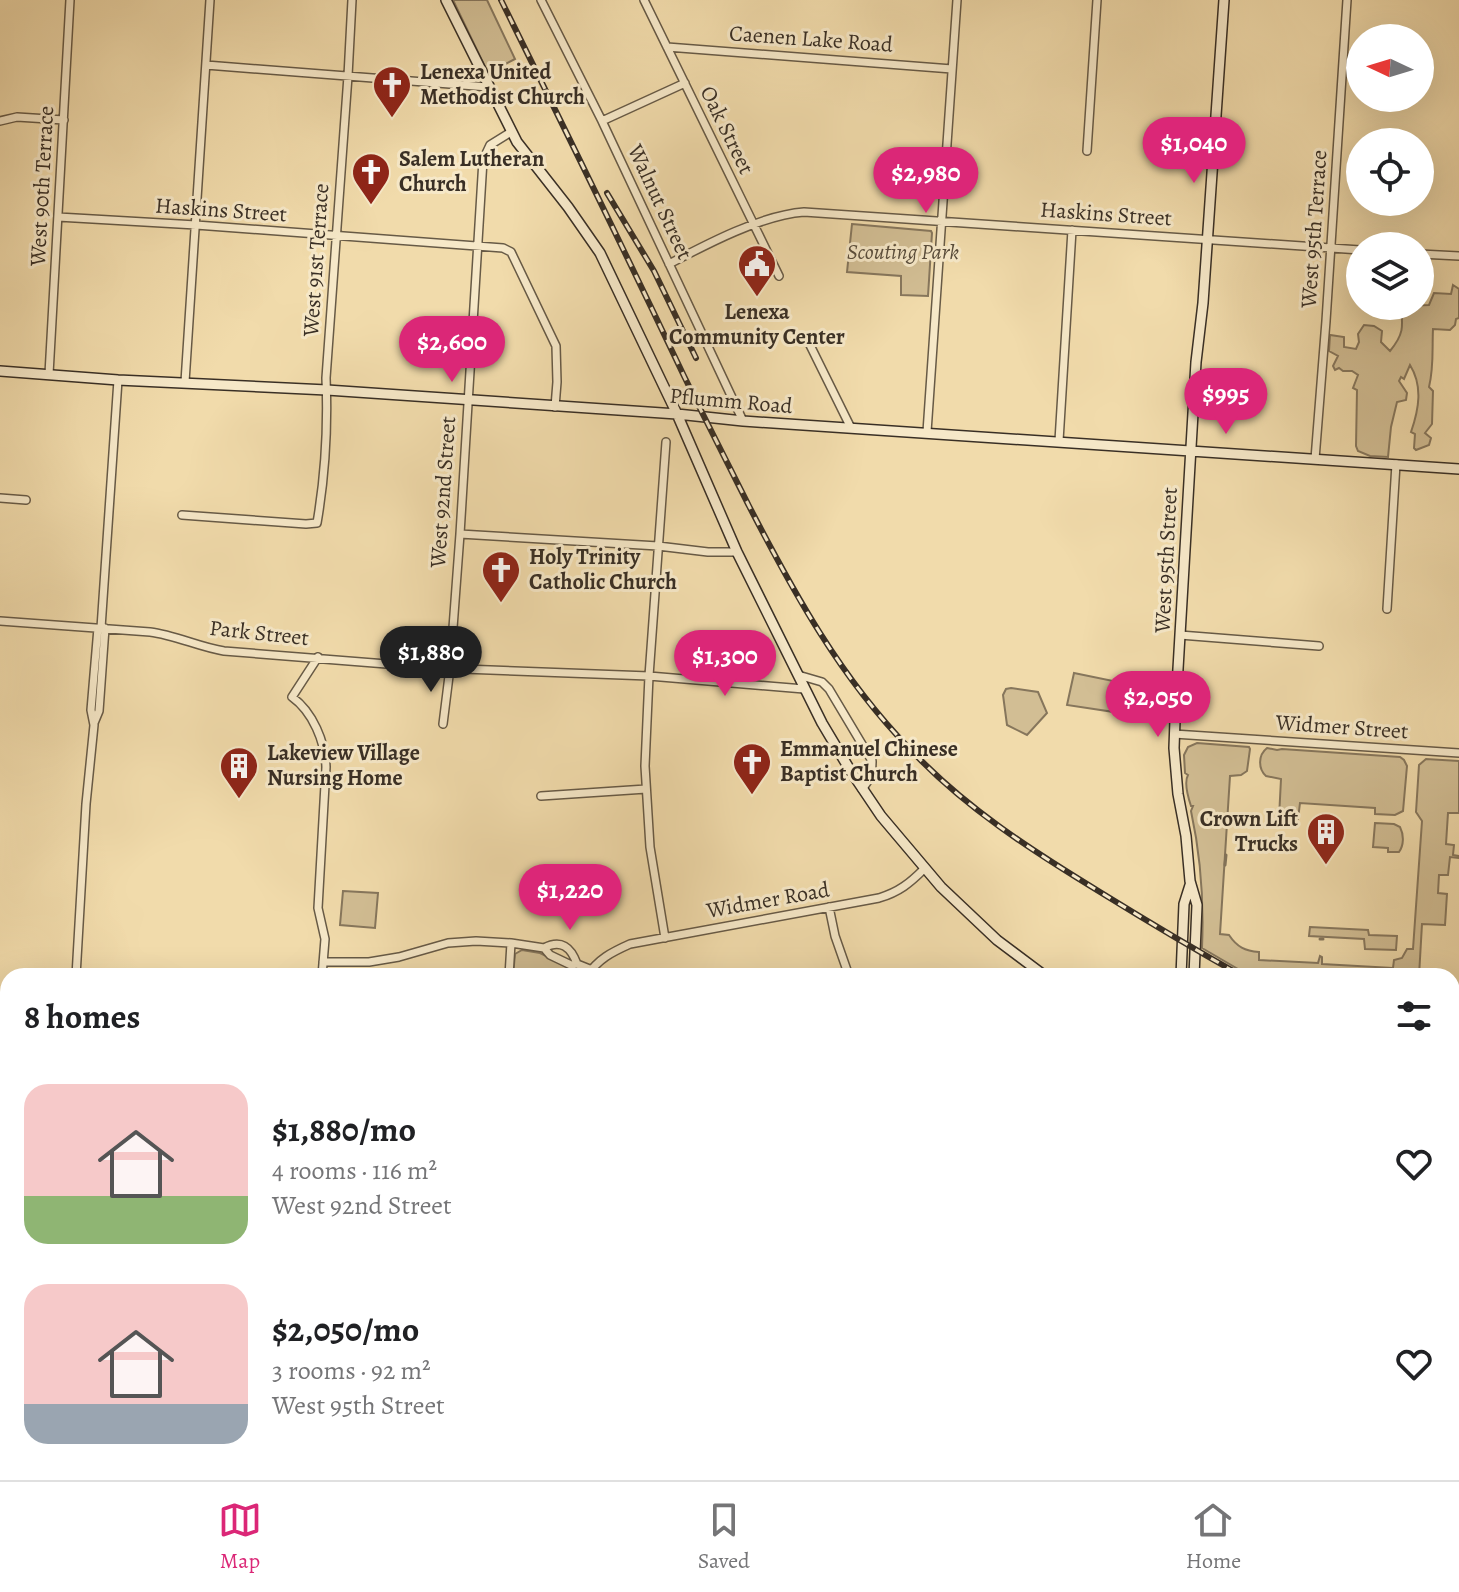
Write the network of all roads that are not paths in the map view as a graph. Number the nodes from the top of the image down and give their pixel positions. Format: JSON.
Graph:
{"nodes":[{"id":1,"x":70,"y":0,"type":"edge"},
{"id":2,"x":210,"y":0,"type":"edge"},
{"id":3,"x":352,"y":0,"type":"edge"},
{"id":4,"x":446,"y":0,"type":"edge"},
{"id":5,"x":541,"y":0,"type":"edge"},
{"id":6,"x":644,"y":0,"type":"edge"},
{"id":7,"x":957,"y":0,"type":"edge"},
{"id":8,"x":1097,"y":0,"type":"edge"},
{"id":9,"x":1224,"y":0,"type":"edge"},
{"id":10,"x":1347,"y":0,"type":"edge"},
{"id":11,"x":667,"y":47,"type":"junction"},
{"id":12,"x":206,"y":65,"type":"junction"},
{"id":13,"x":952,"y":69,"type":"junction"},
{"id":14,"x":348,"y":76,"type":"junction"},
{"id":15,"x":685,"y":83,"type":"junction"},
{"id":16,"x":488,"y":87,"type":"junction"},
{"id":17,"x":64,"y":120,"type":"junction"},
{"id":18,"x":0,"y":121,"type":"edge"},
{"id":19,"x":602,"y":121,"type":"junction"},
{"id":20,"x":511,"y":132,"type":"junction"},
{"id":21,"x":1087,"y":151,"type":"dead end"},
{"id":22,"x":58,"y":217,"type":"junction"},
{"id":23,"x":941,"y":221,"type":"junction"},
{"id":24,"x":196,"y":225,"type":"junction"},
{"id":25,"x":753,"y":225,"type":"junction"},
{"id":26,"x":1072,"y":230,"type":"junction"},
{"id":27,"x":336,"y":237,"type":"junction"},
{"id":28,"x":1207,"y":240,"type":"junction"},
{"id":29,"x":477,"y":246,"type":"junction"},
{"id":30,"x":1331,"y":248,"type":"junction"},
{"id":31,"x":1346,"y":249,"type":"edge"},
{"id":32,"x":1434,"y":255,"type":"edge"},
{"id":33,"x":1459,"y":256,"type":"edge"},
{"id":34,"x":669,"y":264,"type":"junction"},
{"id":35,"x":779,"y":276,"type":"dead end"},
{"id":36,"x":806,"y":337,"type":"dead end"},
{"id":37,"x":0,"y":371,"type":"edge"},
{"id":38,"x":49,"y":374,"type":"junction"},
{"id":39,"x":118,"y":380,"type":"junction"},
{"id":40,"x":185,"y":382,"type":"junction"},
{"id":41,"x":327,"y":390,"type":"junction"},
{"id":42,"x":467,"y":401,"type":"junction"},
{"id":43,"x":555,"y":407,"type":"junction"},
{"id":44,"x":677,"y":414,"type":"junction"},
{"id":45,"x":743,"y":421,"type":"junction"},
{"id":46,"x":851,"y":428,"type":"junction"},
{"id":47,"x":927,"y":432,"type":"junction"},
{"id":48,"x":1059,"y":441,"type":"junction"},
{"id":49,"x":666,"y":442,"type":"dead end"},
{"id":50,"x":1190,"y":450,"type":"junction"},
{"id":51,"x":1315,"y":459,"type":"junction"},
{"id":52,"x":1396,"y":464,"type":"junction"},
{"id":53,"x":1459,"y":469,"type":"edge"},
{"id":54,"x":0,"y":498,"type":"edge"},
{"id":55,"x":26,"y":500,"type":"dead end"},
{"id":56,"x":182,"y":515,"type":"dead end"},
{"id":57,"x":460,"y":534,"type":"junction"},
{"id":58,"x":658,"y":546,"type":"junction"},
{"id":59,"x":737,"y":552,"type":"junction"},
{"id":60,"x":1387,"y":609,"type":"dead end"},
{"id":61,"x":0,"y":621,"type":"edge"},
{"id":62,"x":101,"y":628,"type":"junction"},
{"id":63,"x":1180,"y":635,"type":"junction"},
{"id":64,"x":1319,"y":646,"type":"dead end"},
{"id":65,"x":318,"y":657,"type":"junction"},
{"id":66,"x":450,"y":668,"type":"junction"},
{"id":67,"x":798,"y":675,"type":"junction"},
{"id":68,"x":649,"y":676,"type":"junction"},
{"id":69,"x":804,"y":689,"type":"junction"},
{"id":70,"x":443,"y":724,"type":"dead end"},
{"id":71,"x":1174,"y":734,"type":"junction"},
{"id":72,"x":1459,"y":753,"type":"edge"},
{"id":73,"x":646,"y":789,"type":"junction"},
{"id":74,"x":862,"y":789,"type":"junction"},
{"id":75,"x":541,"y":796,"type":"dead end"},
{"id":76,"x":924,"y":869,"type":"junction"},
{"id":77,"x":1190,"y":881,"type":"junction"},
{"id":78,"x":829,"y":907,"type":"junction"},
{"id":79,"x":665,"y":938,"type":"junction"},
{"id":80,"x":511,"y":943,"type":"junction"},
{"id":81,"x":544,"y":948,"type":"junction"},
{"id":82,"x":323,"y":962,"type":"junction"},
{"id":83,"x":577,"y":964,"type":"junction"},
{"id":84,"x":76,"y":968,"type":"edge"},
{"id":85,"x":323,"y":968,"type":"edge"},
{"id":86,"x":509,"y":968,"type":"edge"},
{"id":87,"x":583,"y":968,"type":"edge"},
{"id":88,"x":594,"y":968,"type":"edge"},
{"id":89,"x":846,"y":968,"type":"edge"},
{"id":90,"x":1034,"y":968,"type":"edge"},
{"id":91,"x":1181,"y":968,"type":"edge"},
{"id":92,"x":1194,"y":968,"type":"edge"}],
"edges":[{"from":1,"to":17,"type":"street","name":"West 90th Terrace"},
{"from":2,"to":12,"type":"street"},
{"from":3,"to":14,"type":"street","name":"West 91st Terrace"},
{"from":4,"to":16,"type":"main road"},
{"from":5,"to":19,"type":"street","name":"Walnut Street"},
{"from":6,"to":11,"type":"street","name":"Oak Street"},
{"from":7,"to":13,"type":"street"},
{"from":8,"to":21,"type":"street"},
{"from":9,"to":28,"type":"main road","name":"West 95th Street"},
{"from":10,"to":30,"type":"street","name":"West 95th Terrace"},
{"from":11,"to":13,"type":"street","name":"Caenen Lake Road"},
{"from":11,"to":15,"type":"street","name":"Oak Street"},
{"from":12,"to":14,"type":"street"},
{"from":12,"to":24,"type":"street"},
{"from":13,"to":23,"type":"street"},
{"from":14,"to":16,"type":"street"},
{"from":14,"to":27,"type":"street","name":"West 91st Terrace"},
{"from":15,"to":19,"type":"street"},
{"from":15,"to":25,"type":"street","name":"Oak Street"},
{"from":16,"to":20,"type":"main road"},
{"from":17,"to":18,"type":"street"},
{"from":17,"to":22,"type":"street","name":"West 90th Terrace"},
{"from":19,"to":34,"type":"street","name":"Walnut Street"},
{"from":20,"to":29,"type":"street","name":"West 92nd Street"},
{"from":20,"to":44,"type":"main road"},
{"from":22,"to":24,"type":"street","name":"Haskins Street"},
{"from":22,"to":38,"type":"street","name":"West 90th Terrace"},
{"from":23,"to":25,"type":"street","name":"Haskins Street"},
{"from":23,"to":26,"type":"street","name":"Haskins Street"},
{"from":23,"to":47,"type":"street"},
{"from":24,"to":27,"type":"street","name":"Haskins Street"},
{"from":24,"to":40,"type":"street"},
{"from":25,"to":34,"type":"street","name":"Haskins Street"},
{"from":25,"to":35,"type":"street","name":"Oak Street"},
{"from":26,"to":28,"type":"street","name":"Haskins Street"},
{"from":26,"to":48,"type":"street"},
{"from":27,"to":29,"type":"street","name":"Haskins Street"},
{"from":27,"to":41,"type":"street","name":"West 91st Terrace"},
{"from":28,"to":30,"type":"street","name":"Haskins Street"},
{"from":28,"to":50,"type":"main road","name":"West 95th Street"},
{"from":29,"to":42,"type":"street","name":"West 92nd Street"},
{"from":29,"to":43,"type":"street","name":"Haskins Street"},
{"from":30,"to":31,"type":"street","name":"Haskins Street"},
{"from":30,"to":51,"type":"street","name":"West 95th Terrace"},
{"from":32,"to":33,"type":"street"},
{"from":34,"to":45,"type":"street","name":"Walnut Street"},
{"from":36,"to":46,"type":"street"},
{"from":37,"to":38,"type":"main road","name":"Pflumm Road"},
{"from":38,"to":39,"type":"main road","name":"Pflumm Road"},
{"from":39,"to":40,"type":"main road","name":"Pflumm Road"},
{"from":39,"to":62,"type":"street"},
{"from":40,"to":41,"type":"main road","name":"Pflumm Road"},
{"from":41,"to":42,"type":"main road","name":"Pflumm Road"},
{"from":41,"to":56,"type":"street","name":"West 91st Terrace"},
{"from":42,"to":43,"type":"main road","name":"Pflumm Road"},
{"from":42,"to":57,"type":"street","name":"West 92nd Street"},
{"from":43,"to":44,"type":"main road","name":"Pflumm Road"},
{"from":44,"to":45,"type":"main road","name":"Pflumm Road"},
{"from":44,"to":59,"type":"main road"},
{"from":45,"to":46,"type":"main road","name":"Pflumm Road"},
{"from":46,"to":47,"type":"main road","name":"Pflumm Road"},
{"from":47,"to":48,"type":"main road","name":"Pflumm Road"},
{"from":48,"to":50,"type":"main road","name":"Pflumm Road"},
{"from":49,"to":58,"type":"street"},
{"from":50,"to":51,"type":"main road","name":"Pflumm Road"},
{"from":50,"to":63,"type":"main road","name":"West 95th Street"},
{"from":51,"to":52,"type":"main road","name":"Pflumm Road"},
{"from":52,"to":53,"type":"main road","name":"Pflumm Road"},
{"from":52,"to":60,"type":"street"},
{"from":54,"to":55,"type":"street"},
{"from":57,"to":58,"type":"street"},
{"from":57,"to":66,"type":"street","name":"West 92nd Street"},
{"from":58,"to":59,"type":"street"},
{"from":58,"to":68,"type":"street"},
{"from":59,"to":67,"type":"main road"},
{"from":61,"to":62,"type":"street","name":"Park Street"},
{"from":62,"to":65,"type":"street","name":"Park Street"},
{"from":62,"to":84,"type":"street"},
{"from":63,"to":64,"type":"street"},
{"from":63,"to":71,"type":"main road","name":"West 95th Street"},
{"from":65,"to":66,"type":"street","name":"Park Street"},
{"from":65,"to":82,"type":"street"},
{"from":66,"to":68,"type":"street","name":"Park Street"},
{"from":66,"to":70,"type":"street","name":"West 92nd Street"},
{"from":67,"to":69,"type":"main road"},
{"from":67,"to":74,"type":"street"},
{"from":68,"to":69,"type":"street","name":"Park Street"},
{"from":68,"to":73,"type":"street"},
{"from":69,"to":74,"type":"main road"},
{"from":71,"to":72,"type":"street","name":"Widmer Street"},
{"from":71,"to":77,"type":"main road","name":"West 95th Street"},
{"from":73,"to":75,"type":"street"},
{"from":73,"to":79,"type":"street"},
{"from":74,"to":76,"type":"main road"},
{"from":76,"to":78,"type":"street","name":"Widmer Road"},
{"from":76,"to":90,"type":"main road"},
{"from":77,"to":91,"type":"main road","name":"West 95th Street"},
{"from":77,"to":92,"type":"main road","name":"West 95th Street"},
{"from":78,"to":79,"type":"street","name":"Widmer Road"},
{"from":78,"to":89,"type":"street"},
{"from":79,"to":88,"type":"street","name":"Widmer Road"},
{"from":80,"to":81,"type":"street"},
{"from":80,"to":82,"type":"street"},
{"from":80,"to":86,"type":"street"},
{"from":81,"to":83,"type":"street"},
{"from":81,"to":83,"type":"street"},
{"from":82,"to":85,"type":"street"},
{"from":83,"to":87,"type":"street"}]}
